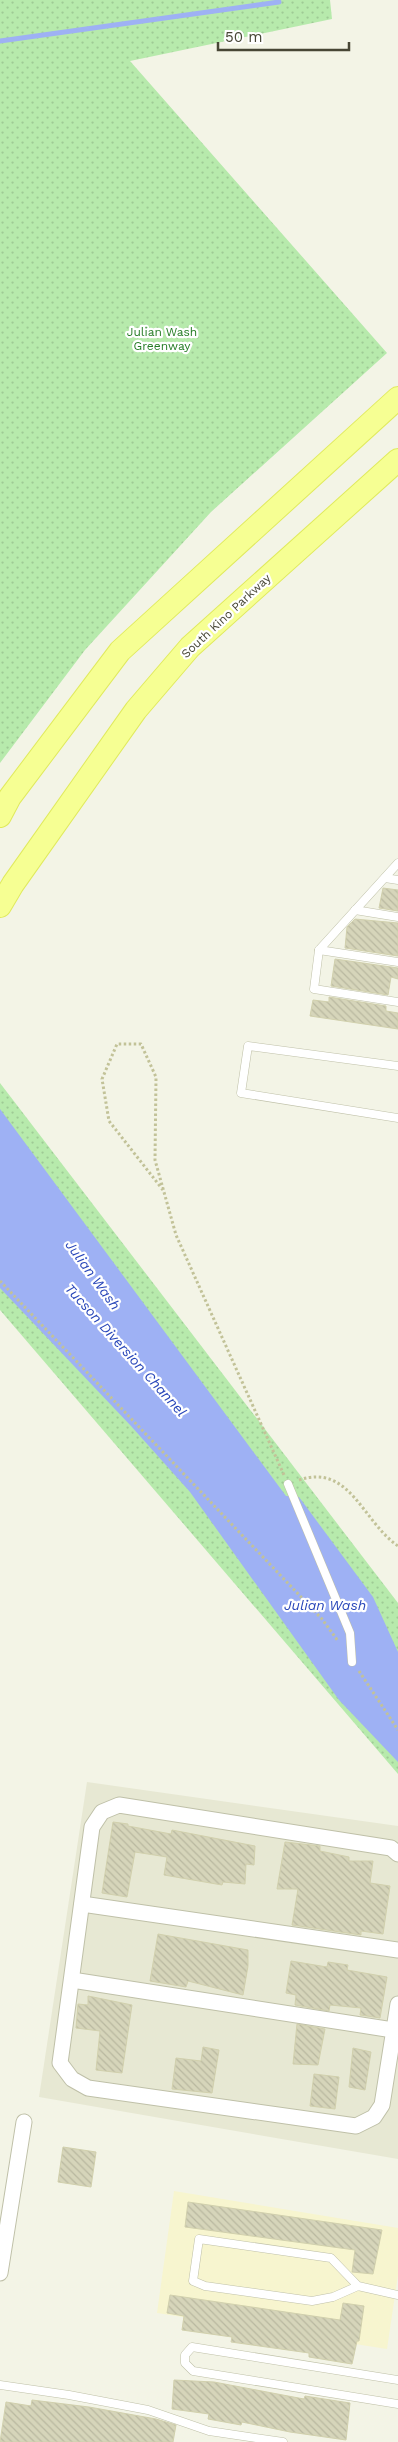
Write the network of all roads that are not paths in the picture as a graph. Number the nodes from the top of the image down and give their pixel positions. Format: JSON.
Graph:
{"nodes":[{"id":1,"x":398,"y":398,"type":"edge"},
{"id":2,"x":393,"y":464,"type":"edge"},
{"id":3,"x":0,"y":816,"type":"edge"},
{"id":4,"x":398,"y":863,"type":"edge"},
{"id":5,"x":385,"y":878,"type":"junction"},
{"id":6,"x":398,"y":880,"type":"edge"},
{"id":7,"x":0,"y":906,"type":"edge"},
{"id":8,"x":355,"y":910,"type":"junction"},
{"id":9,"x":398,"y":917,"type":"edge"},
{"id":10,"x":320,"y":950,"type":"junction"},
{"id":11,"x":398,"y":962,"type":"edge"},
{"id":12,"x":398,"y":1002,"type":"edge"},
{"id":13,"x":398,"y":1066,"type":"edge"},
{"id":14,"x":398,"y":1118,"type":"edge"},
{"id":15,"x":288,"y":1484,"type":"road end"},
{"id":16,"x":352,"y":1662,"type":"road end"},
{"id":17,"x":398,"y":1854,"type":"edge"},
{"id":18,"x":82,"y":1904,"type":"junction"},
{"id":19,"x":398,"y":1950,"type":"edge"},
{"id":20,"x":72,"y":1980,"type":"junction"},
{"id":21,"x":397,"y":2011,"type":"edge"},
{"id":22,"x":393,"y":2030,"type":"junction"},
{"id":23,"x":24,"y":2122,"type":"dead end"},
{"id":24,"x":0,"y":2273,"type":"edge"},
{"id":25,"x":358,"y":2286,"type":"junction"},
{"id":26,"x":398,"y":2296,"type":"edge"},
{"id":27,"x":398,"y":2380,"type":"edge"},
{"id":28,"x":0,"y":2385,"type":"edge"},
{"id":29,"x":398,"y":2404,"type":"edge"},
{"id":30,"x":225,"y":2438,"type":"edge"},
{"id":31,"x":283,"y":2442,"type":"edge"}],
"edges":[{"from":1,"to":3,"type":"main road"},
{"from":2,"to":7,"type":"main road","name":"South Kino Parkway"},
{"from":4,"to":5,"type":"lane"},
{"from":5,"to":6,"type":"lane"},
{"from":5,"to":8,"type":"lane"},
{"from":8,"to":9,"type":"lane"},
{"from":8,"to":10,"type":"lane"},
{"from":10,"to":11,"type":"lane"},
{"from":10,"to":12,"type":"lane"},
{"from":13,"to":14,"type":"lane"},
{"from":15,"to":16,"type":"lane"},
{"from":17,"to":18,"type":"street"},
{"from":18,"to":19,"type":"street"},
{"from":18,"to":20,"type":"street"},
{"from":20,"to":22,"type":"street"},
{"from":20,"to":22,"type":"street"},
{"from":21,"to":22,"type":"street"},
{"from":23,"to":24,"type":"street"},
{"from":25,"to":25,"type":"lane"},
{"from":25,"to":26,"type":"lane"},
{"from":27,"to":29,"type":"lane"},
{"from":28,"to":30,"type":"lane"},
{"from":30,"to":31,"type":"lane"}]}
